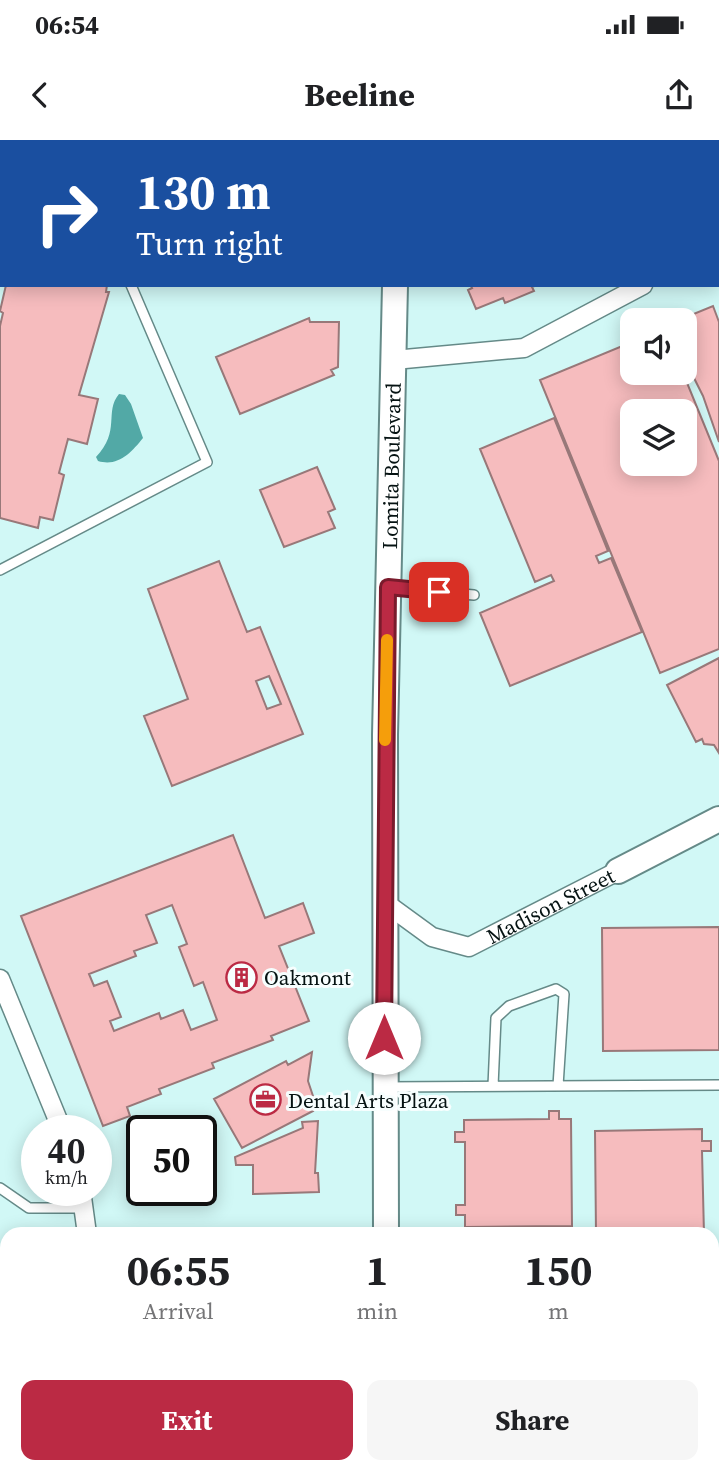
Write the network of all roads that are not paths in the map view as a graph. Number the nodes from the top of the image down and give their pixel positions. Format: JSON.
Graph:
{"nodes":[{"id":1,"x":132,"y":287,"type":"edge"},
{"id":2,"x":396,"y":287,"type":"edge"},
{"id":3,"x":639,"y":287,"type":"edge"},
{"id":4,"x":394,"y":359,"type":"junction"},
{"id":5,"x":0,"y":570,"type":"edge"},
{"id":6,"x":388,"y":587,"type":"junction"},
{"id":7,"x":474,"y":594,"type":"dead end"},
{"id":8,"x":719,"y":820,"type":"edge"},
{"id":9,"x":618,"y":871,"type":"joint"},
{"id":10,"x":384,"y":902,"type":"junction"},
{"id":11,"x":0,"y":979,"type":"edge"},
{"id":12,"x":719,"y":1085,"type":"edge"},
{"id":13,"x":492,"y":1086,"type":"junction"},
{"id":14,"x":558,"y":1086,"type":"junction"},
{"id":15,"x":384,"y":1087,"type":"junction"},
{"id":16,"x":56,"y":1115,"type":"edge"},
{"id":17,"x":0,"y":1188,"type":"edge"},
{"id":18,"x":85,"y":1208,"type":"joint"},
{"id":19,"x":86,"y":1227,"type":"edge"},
{"id":20,"x":386,"y":1227,"type":"edge"}],
"edges":[{"from":1,"to":5,"type":"lane"},
{"from":2,"to":4,"type":"main road","name":"Lomita Boulevard"},
{"from":3,"to":4,"type":"street"},
{"from":4,"to":6,"type":"main road","name":"Lomita Boulevard"},
{"from":6,"to":7,"type":"lane"},
{"from":6,"to":10,"type":"main road","name":"Lomita Boulevard"},
{"from":8,"to":9,"type":"main road","name":"Madison Street"},
{"from":9,"to":10,"type":"street","name":"Madison Street"},
{"from":10,"to":15,"type":"main road","name":"Lomita Boulevard"},
{"from":11,"to":16,"type":"street"},
{"from":12,"to":14,"type":"lane"},
{"from":13,"to":14,"type":"lane"},
{"from":13,"to":14,"type":"lane"},
{"from":13,"to":15,"type":"lane"},
{"from":15,"to":20,"type":"main road","name":"Lomita Boulevard"},
{"from":17,"to":18,"type":"lane"},
{"from":18,"to":19,"type":"street"}]}
